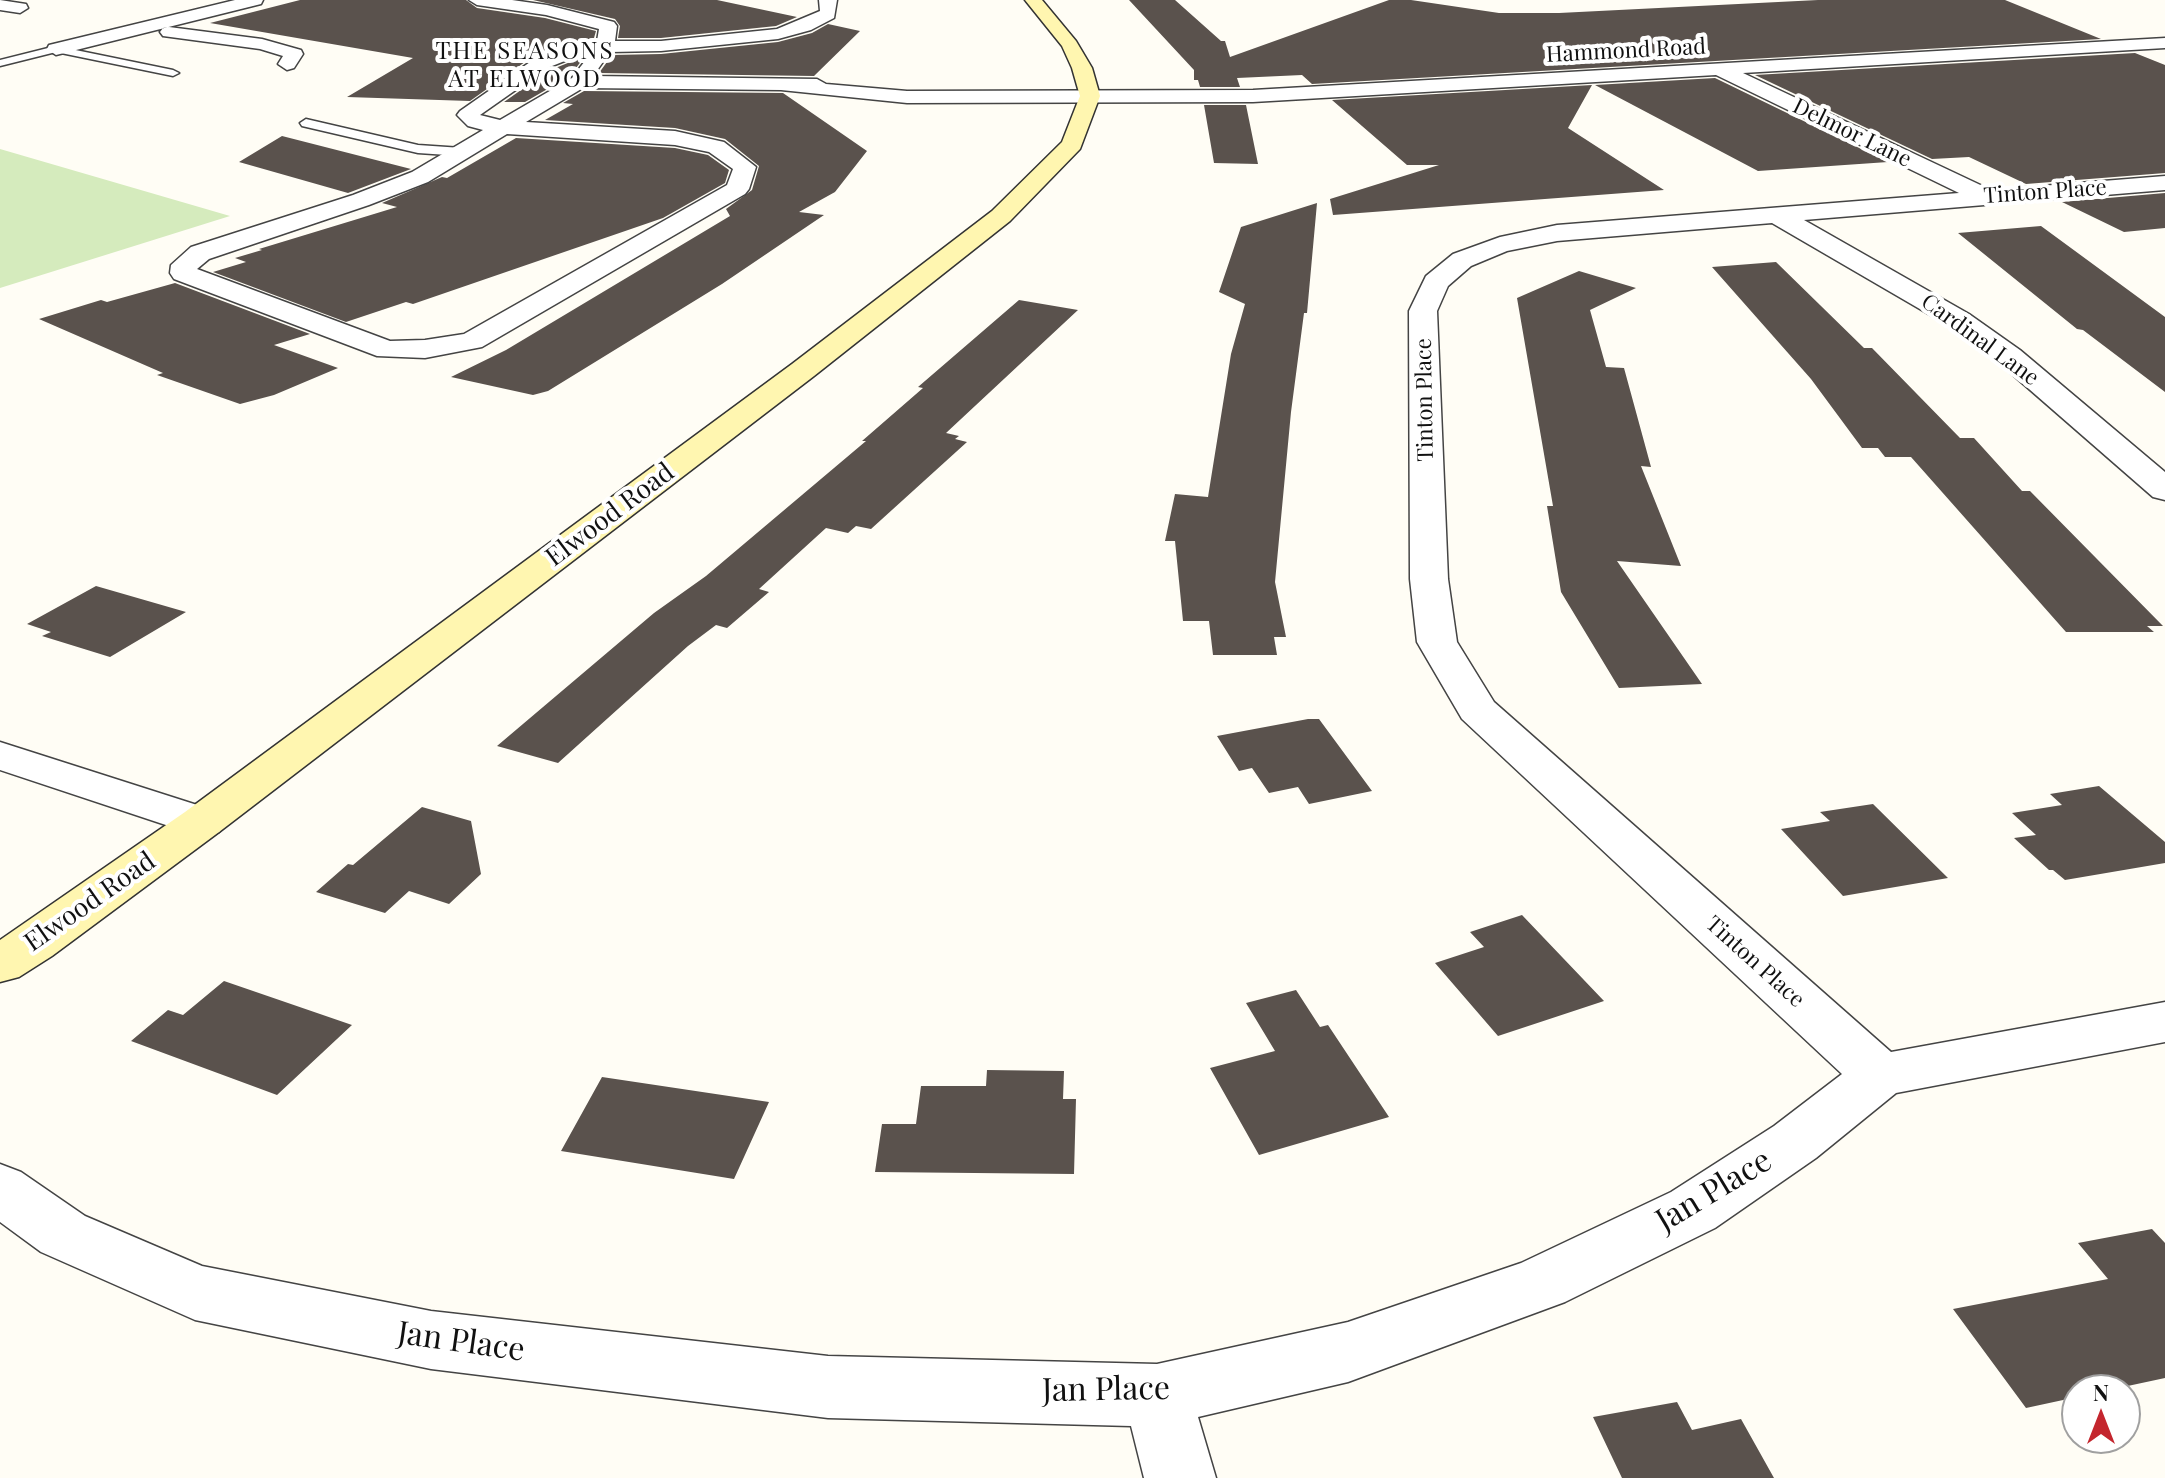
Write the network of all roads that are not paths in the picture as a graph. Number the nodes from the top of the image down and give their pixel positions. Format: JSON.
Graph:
{"nodes":[{"id":1,"x":255,"y":0,"type":"edge"},
{"id":2,"x":477,"y":0,"type":"edge"},
{"id":3,"x":827,"y":0,"type":"edge"},
{"id":4,"x":1033,"y":0,"type":"edge"},
{"id":5,"x":0,"y":5,"type":"edge"},
{"id":6,"x":20,"y":8,"type":"dead end"},
{"id":7,"x":139,"y":29,"type":"junction"},
{"id":8,"x":2165,"y":43,"type":"edge"},
{"id":9,"x":605,"y":47,"type":"junction"},
{"id":10,"x":56,"y":49,"type":"junction"},
{"id":11,"x":98,"y":58,"type":"junction"},
{"id":12,"x":0,"y":63,"type":"edge"},
{"id":13,"x":71,"y":64,"type":"dead end"},
{"id":14,"x":287,"y":64,"type":"dead end"},
{"id":15,"x":1720,"y":69,"type":"junction"},
{"id":16,"x":173,"y":73,"type":"dead end"},
{"id":17,"x":579,"y":82,"type":"junction"},
{"id":18,"x":1090,"y":96,"type":"junction"},
{"id":19,"x":306,"y":123,"type":"dead end"},
{"id":20,"x":503,"y":127,"type":"junction"},
{"id":21,"x":462,"y":152,"type":"junction"},
{"id":22,"x":2165,"y":183,"type":"edge"},
{"id":23,"x":1984,"y":196,"type":"junction"},
{"id":24,"x":1776,"y":215,"type":"junction"},
{"id":25,"x":2165,"y":490,"type":"edge"},
{"id":26,"x":0,"y":755,"type":"edge"},
{"id":27,"x":202,"y":822,"type":"junction"},
{"id":28,"x":0,"y":964,"type":"edge"},
{"id":29,"x":2165,"y":1022,"type":"edge"},
{"id":30,"x":1880,"y":1075,"type":"junction"},
{"id":31,"x":0,"y":1189,"type":"edge"},
{"id":32,"x":1157,"y":1395,"type":"junction"},
{"id":33,"x":1180,"y":1478,"type":"edge"}],
"edges":[{"from":1,"to":7,"type":"street"},
{"from":2,"to":9,"type":"street"},
{"from":3,"to":9,"type":"street"},
{"from":4,"to":18,"type":"main road"},
{"from":5,"to":6,"type":"street"},
{"from":7,"to":10,"type":"street"},
{"from":7,"to":14,"type":"street"},
{"from":8,"to":15,"type":"street","name":"Hammond Road"},
{"from":9,"to":17,"type":"street"},
{"from":9,"to":20,"type":"street"},
{"from":10,"to":11,"type":"lane"},
{"from":10,"to":12,"type":"lane"},
{"from":11,"to":13,"type":"lane"},
{"from":11,"to":16,"type":"lane"},
{"from":15,"to":18,"type":"street","name":"Hammond Road"},
{"from":15,"to":23,"type":"street","name":"Delmor Lane"},
{"from":17,"to":18,"type":"street","name":"Hammond Road"},
{"from":17,"to":20,"type":"street"},
{"from":18,"to":27,"type":"main road","name":"Elwood Road"},
{"from":19,"to":21,"type":"lane"},
{"from":20,"to":21,"type":"street"},
{"from":20,"to":21,"type":"street"},
{"from":22,"to":23,"type":"street","name":"Tinton Place"},
{"from":23,"to":24,"type":"street","name":"Tinton Place"},
{"from":24,"to":25,"type":"street","name":"Cardinal Lane"},
{"from":24,"to":30,"type":"street","name":"Tinton Place"},
{"from":26,"to":27,"type":"street"},
{"from":27,"to":28,"type":"main road","name":"Elwood Road"},
{"from":29,"to":30,"type":"street","name":"Jan Place"},
{"from":30,"to":32,"type":"street","name":"Jan Place"},
{"from":31,"to":32,"type":"street","name":"Jan Place"},
{"from":32,"to":33,"type":"street"}]}
